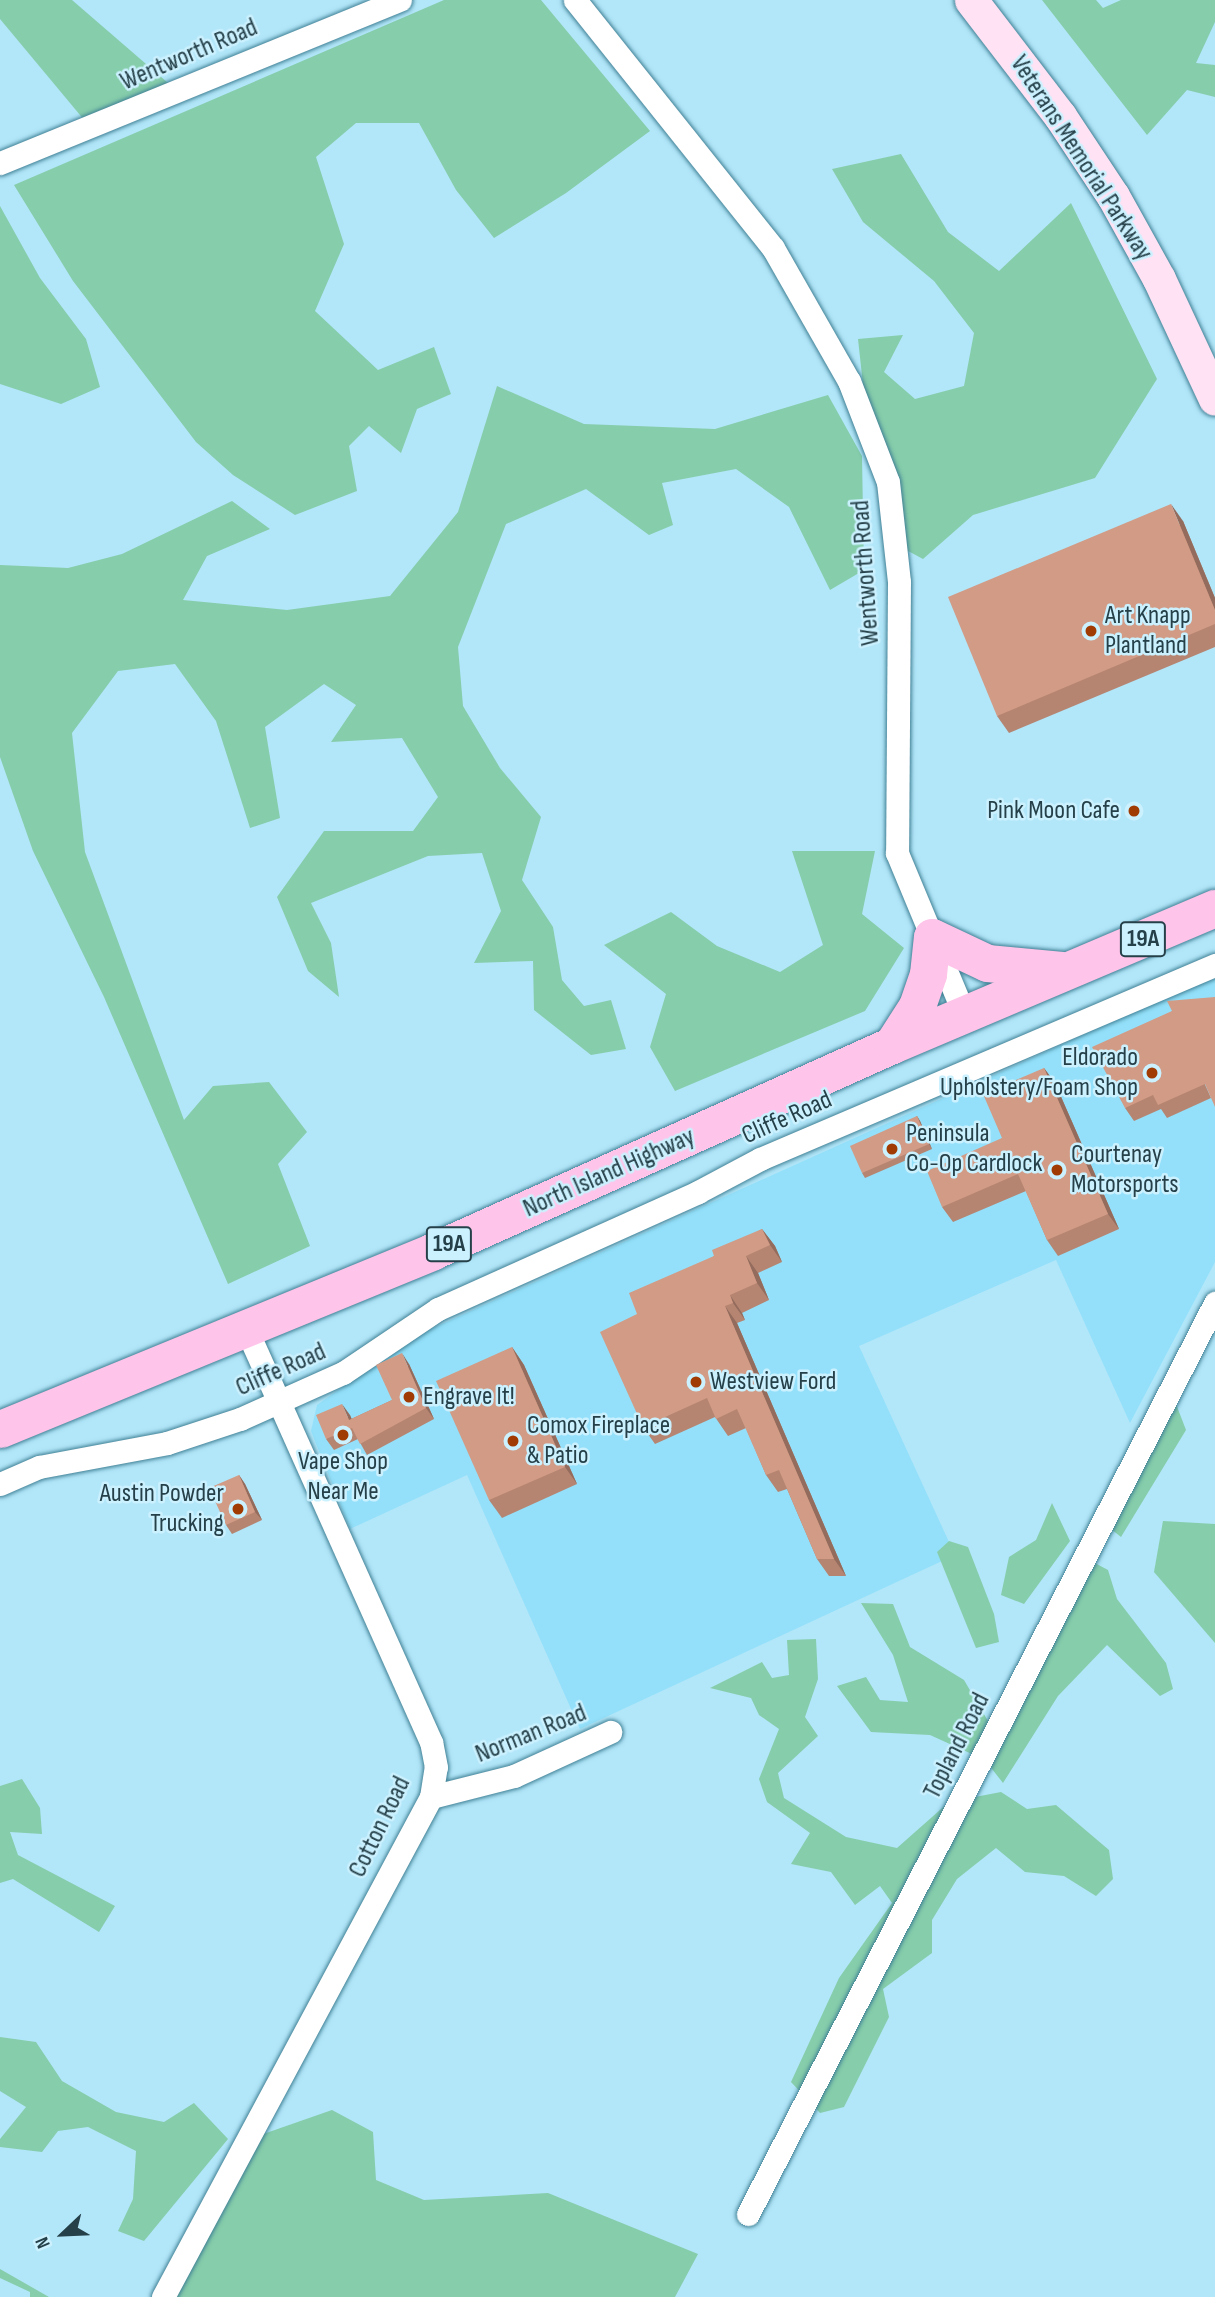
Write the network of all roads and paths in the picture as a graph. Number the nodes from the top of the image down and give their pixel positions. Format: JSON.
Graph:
{"nodes":[{"id":1,"x":400,"y":0,"type":"edge"},
{"id":2,"x":575,"y":0,"type":"edge"},
{"id":3,"x":971,"y":0,"type":"edge"},
{"id":4,"x":0,"y":163,"type":"edge"},
{"id":5,"x":1215,"y":399,"type":"edge"},
{"id":6,"x":1215,"y":908,"type":"edge"},
{"id":7,"x":932,"y":937,"type":"junction"},
{"id":8,"x":1215,"y":965,"type":"edge"},
{"id":9,"x":1070,"y":970,"type":"junction"},
{"id":10,"x":965,"y":1016,"type":"junction"},
{"id":11,"x":892,"y":1045,"type":"junction"},
{"id":12,"x":1215,"y":1303,"type":"edge"},
{"id":13,"x":245,"y":1326,"type":"junction"},
{"id":14,"x":278,"y":1403,"type":"junction"},
{"id":15,"x":0,"y":1429,"type":"edge"},
{"id":16,"x":0,"y":1484,"type":"edge"},
{"id":17,"x":610,"y":1732,"type":"dead end"},
{"id":18,"x":432,"y":1797,"type":"junction"},
{"id":19,"x":748,"y":2214,"type":"dead end"},
{"id":20,"x":163,"y":2297,"type":"edge"}],
"edges":[{"from":1,"to":4,"type":"street","name":"Wentworth Road"},
{"from":2,"to":7,"type":"street","name":"Wentworth Road"},
{"from":3,"to":5,"type":"main road","name":"Veterans Memorial Parkway"},
{"from":6,"to":9,"type":"main road","name":"North Island Highway","number":"19A"},
{"from":7,"to":9,"type":"main road"},
{"from":7,"to":10,"type":"street","name":"Wentworth Road"},
{"from":7,"to":11,"type":"main road"},
{"from":8,"to":14,"type":"street","name":"Cliffe Road"},
{"from":9,"to":10,"type":"main road","name":"North Island Highway","number":"19A"},
{"from":10,"to":11,"type":"main road","name":"North Island Highway","number":"19A"},
{"from":11,"to":13,"type":"main road","name":"North Island Highway","number":"19A"},
{"from":12,"to":19,"type":"street","name":"Topland Road"},
{"from":13,"to":14,"type":"street","name":"Cotton Road"},
{"from":13,"to":15,"type":"main road","name":"North Island Highway","number":"19A"},
{"from":14,"to":16,"type":"street","name":"Cliffe Road"},
{"from":14,"to":18,"type":"street","name":"Cotton Road"},
{"from":17,"to":18,"type":"street","name":"Norman Road"},
{"from":18,"to":20,"type":"street","name":"Cotton Road"}]}
